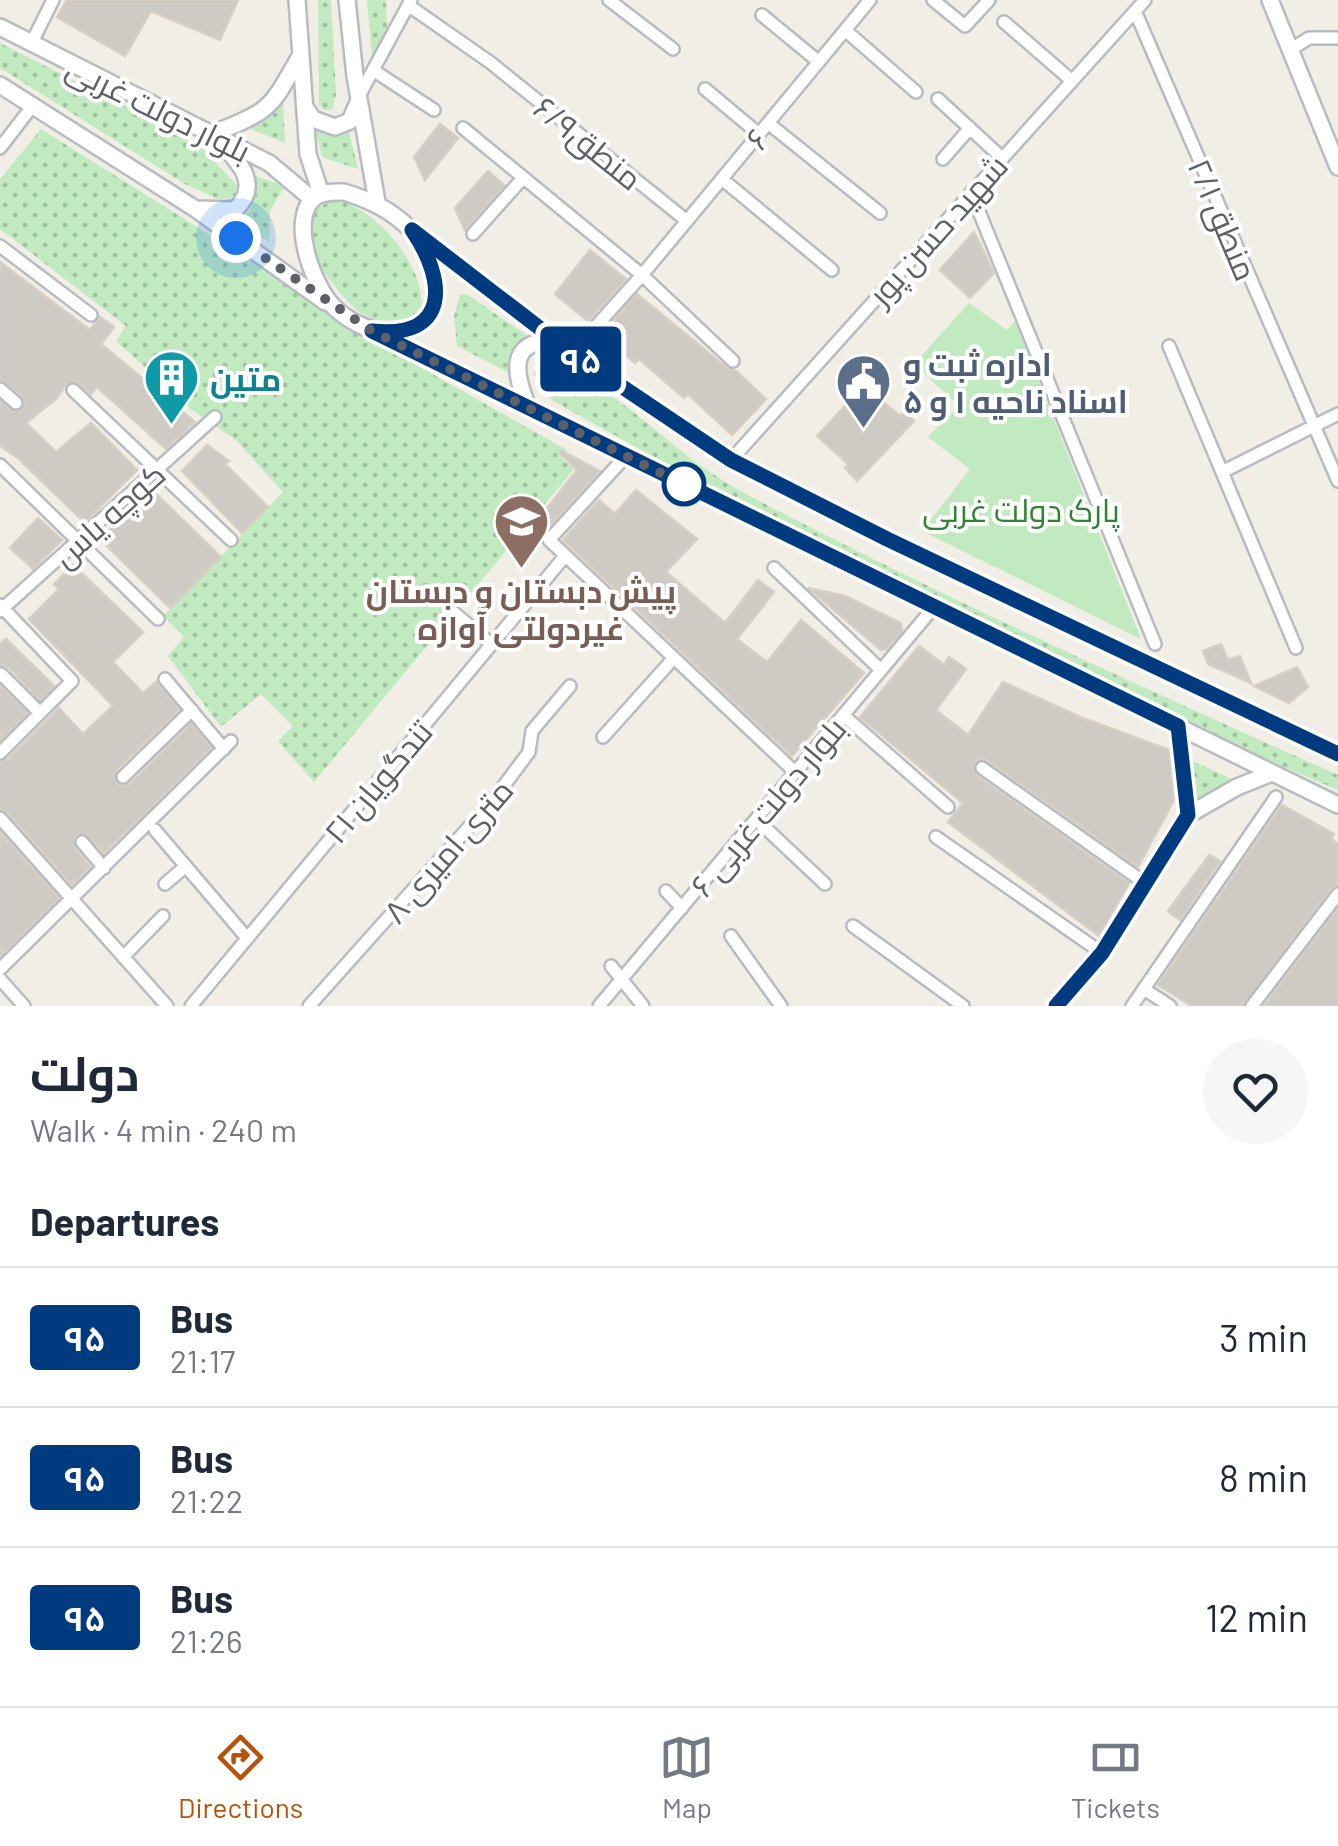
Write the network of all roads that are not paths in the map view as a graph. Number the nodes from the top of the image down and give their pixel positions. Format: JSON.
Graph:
{"nodes":[{"id":1,"x":54,"y":0,"type":"edge"},
{"id":2,"x":297,"y":0,"type":"edge"},
{"id":3,"x":347,"y":0,"type":"edge"},
{"id":4,"x":609,"y":0,"type":"edge"},
{"id":5,"x":870,"y":0,"type":"edge"},
{"id":6,"x":934,"y":0,"type":"edge"},
{"id":7,"x":989,"y":0,"type":"edge"},
{"id":8,"x":1270,"y":0,"type":"edge"},
{"id":9,"x":410,"y":2,"type":"edge"},
{"id":10,"x":1137,"y":4,"type":"edge"},
{"id":11,"x":624,"y":5,"type":"edge"},
{"id":12,"x":762,"y":15,"type":"dead end"},
{"id":13,"x":1004,"y":22,"type":"dead end"},
{"id":14,"x":0,"y":27,"type":"edge"},
{"id":15,"x":845,"y":30,"type":"junction"},
{"id":16,"x":1336,"y":35,"type":"edge"},
{"id":17,"x":31,"y":44,"type":"junction"},
{"id":18,"x":673,"y":49,"type":"dead end"},
{"id":19,"x":1290,"y":50,"type":"junction"},
{"id":20,"x":300,"y":56,"type":"junction"},
{"id":21,"x":819,"y":62,"type":"junction"},
{"id":22,"x":373,"y":70,"type":"junction"},
{"id":23,"x":1072,"y":80,"type":"junction"},
{"id":24,"x":0,"y":85,"type":"edge"},
{"id":25,"x":705,"y":89,"type":"dead end"},
{"id":26,"x":916,"y":92,"type":"dead end"},
{"id":27,"x":359,"y":99,"type":"junction"},
{"id":28,"x":938,"y":99,"type":"dead end"},
{"id":29,"x":34,"y":104,"type":"junction"},
{"id":30,"x":303,"y":104,"type":"junction"},
{"id":31,"x":434,"y":110,"type":"dead end"},
{"id":32,"x":768,"y":123,"type":"junction"},
{"id":33,"x":463,"y":128,"type":"dead end"},
{"id":34,"x":970,"y":128,"type":"junction"},
{"id":35,"x":212,"y":134,"type":"junction"},
{"id":36,"x":759,"y":134,"type":"junction"},
{"id":37,"x":0,"y":148,"type":"edge"},
{"id":38,"x":1001,"y":157,"type":"junction"},
{"id":39,"x":943,"y":159,"type":"dead end"},
{"id":40,"x":1338,"y":167,"type":"edge"},
{"id":41,"x":523,"y":178,"type":"junction"},
{"id":42,"x":722,"y":179,"type":"junction"},
{"id":43,"x":970,"y":192,"type":"junction"},
{"id":44,"x":317,"y":196,"type":"junction"},
{"id":45,"x":377,"y":202,"type":"junction"},
{"id":46,"x":194,"y":208,"type":"junction"},
{"id":47,"x":880,"y":213,"type":"dead end"},
{"id":48,"x":687,"y":220,"type":"junction"},
{"id":49,"x":412,"y":230,"type":"junction"},
{"id":50,"x":473,"y":234,"type":"dead end"},
{"id":51,"x":0,"y":246,"type":"edge"},
{"id":52,"x":832,"y":270,"type":"dead end"},
{"id":53,"x":642,"y":275,"type":"junction"},
{"id":54,"x":334,"y":308,"type":"junction"},
{"id":55,"x":91,"y":315,"type":"dead end"},
{"id":56,"x":372,"y":331,"type":"junction"},
{"id":57,"x":554,"y":340,"type":"junction"},
{"id":58,"x":1168,"y":346,"type":"dead end"},
{"id":59,"x":572,"y":353,"type":"junction"},
{"id":60,"x":733,"y":360,"type":"dead end"},
{"id":61,"x":0,"y":389,"type":"edge"},
{"id":62,"x":73,"y":390,"type":"dead end"},
{"id":63,"x":16,"y":403,"type":"dead end"},
{"id":64,"x":528,"y":408,"type":"junction"},
{"id":65,"x":1338,"y":414,"type":"edge"},
{"id":66,"x":215,"y":416,"type":"dead end"},
{"id":67,"x":1314,"y":427,"type":"junction"},
{"id":68,"x":626,"y":456,"type":"junction"},
{"id":69,"x":731,"y":460,"type":"junction"},
{"id":70,"x":0,"y":465,"type":"edge"},
{"id":71,"x":157,"y":469,"type":"junction"},
{"id":72,"x":1222,"y":472,"type":"junction"},
{"id":73,"x":1338,"y":481,"type":"edge"},
{"id":74,"x":230,"y":540,"type":"dead end"},
{"id":75,"x":78,"y":541,"type":"junction"},
{"id":76,"x":564,"y":556,"type":"junction"},
{"id":77,"x":774,"y":568,"type":"dead end"},
{"id":78,"x":934,"y":607,"type":"junction"},
{"id":79,"x":1,"y":608,"type":"edge"},
{"id":80,"x":452,"y":611,"type":"dead end"},
{"id":81,"x":158,"y":620,"type":"dead end"},
{"id":82,"x":491,"y":644,"type":"junction"},
{"id":83,"x":1154,"y":644,"type":"dead end"},
{"id":84,"x":1296,"y":648,"type":"dead end"},
{"id":85,"x":673,"y":659,"type":"junction"},
{"id":86,"x":881,"y":670,"type":"junction"},
{"id":87,"x":1,"y":674,"type":"edge"},
{"id":88,"x":165,"y":679,"type":"dead end"},
{"id":89,"x":570,"y":686,"type":"dead end"},
{"id":90,"x":192,"y":710,"type":"junction"},
{"id":91,"x":40,"y":713,"type":"junction"},
{"id":92,"x":843,"y":715,"type":"junction"},
{"id":93,"x":1178,"y":726,"type":"junction"},
{"id":94,"x":603,"y":737,"type":"dead end"},
{"id":95,"x":0,"y":753,"type":"edge"},
{"id":96,"x":1338,"y":754,"type":"edge"},
{"id":97,"x":982,"y":768,"type":"dead end"},
{"id":98,"x":796,"y":772,"type":"junction"},
{"id":99,"x":1272,"y":772,"type":"junction"},
{"id":100,"x":123,"y":777,"type":"dead end"},
{"id":101,"x":1276,"y":797,"type":"dead end"},
{"id":102,"x":1338,"y":804,"type":"edge"},
{"id":103,"x":948,"y":808,"type":"dead end"},
{"id":104,"x":1188,"y":815,"type":"junction"},
{"id":105,"x":0,"y":818,"type":"edge"},
{"id":106,"x":756,"y":819,"type":"junction"},
{"id":107,"x":155,"y":830,"type":"dead end"},
{"id":108,"x":936,"y":837,"type":"dead end"},
{"id":109,"x":82,"y":842,"type":"dead end"},
{"id":110,"x":186,"y":866,"type":"junction"},
{"id":111,"x":104,"y":868,"type":"junction"},
{"id":112,"x":165,"y":884,"type":"dead end"},
{"id":113,"x":825,"y":884,"type":"dead end"},
{"id":114,"x":1146,"y":884,"type":"junction"},
{"id":115,"x":666,"y":891,"type":"dead end"},
{"id":116,"x":1338,"y":894,"type":"edge"},
{"id":117,"x":73,"y":900,"type":"junction"},
{"id":118,"x":682,"y":908,"type":"junction"},
{"id":119,"x":163,"y":916,"type":"dead end"},
{"id":120,"x":853,"y":926,"type":"dead end"},
{"id":121,"x":730,"y":936,"type":"dead end"},
{"id":122,"x":247,"y":938,"type":"junction"},
{"id":123,"x":1102,"y":953,"type":"junction"},
{"id":124,"x":123,"y":957,"type":"junction"},
{"id":125,"x":610,"y":966,"type":"dead end"},
{"id":126,"x":0,"y":969,"type":"edge"},
{"id":127,"x":622,"y":978,"type":"junction"},
{"id":128,"x":0,"y":979,"type":"edge"},
{"id":129,"x":1144,"y":989,"type":"junction"},
{"id":130,"x":24,"y":1006,"type":"edge"},
{"id":131,"x":167,"y":1006,"type":"edge"},
{"id":132,"x":191,"y":1006,"type":"edge"},
{"id":133,"x":309,"y":1006,"type":"edge"},
{"id":134,"x":599,"y":1006,"type":"edge"},
{"id":135,"x":643,"y":1006,"type":"edge"},
{"id":136,"x":781,"y":1006,"type":"edge"},
{"id":137,"x":963,"y":1006,"type":"edge"},
{"id":138,"x":1056,"y":1006,"type":"edge"},
{"id":139,"x":1132,"y":1006,"type":"edge"},
{"id":140,"x":1170,"y":1006,"type":"edge"},
{"id":141,"x":1252,"y":1006,"type":"edge"}],
"edges":[{"from":1,"to":17,"type":"street"},
{"from":2,"to":20,"type":"main road"},
{"from":3,"to":27,"type":"main road"},
{"from":4,"to":11,"type":"street"},
{"from":5,"to":15,"type":"street","name":"۶"},
{"from":6,"to":7,"type":"street"},
{"from":8,"to":19,"type":"main road"},
{"from":9,"to":22,"type":"street"},
{"from":9,"to":48,"type":"street","name":"منطق۶/۹"},
{"from":10,"to":23,"type":"street","name":"شهید حسن پور"},
{"from":10,"to":67,"type":"street","name":"منطق ۲/۱"},
{"from":11,"to":18,"type":"street"},
{"from":12,"to":21,"type":"street"},
{"from":13,"to":23,"type":"street"},
{"from":14,"to":17,"type":"main road","name":"بلوار دولت غربی"},
{"from":15,"to":21,"type":"street","name":"۶"},
{"from":15,"to":26,"type":"street"},
{"from":16,"to":19,"type":"street"},
{"from":17,"to":35,"type":"main road","name":"بلوار دولت غربی"},
{"from":19,"to":40,"type":"main road"},
{"from":20,"to":30,"type":"main road"},
{"from":20,"to":35,"type":"main road"},
{"from":21,"to":32,"type":"street","name":"۶"},
{"from":22,"to":27,"type":"street"},
{"from":22,"to":31,"type":"street"},
{"from":23,"to":38,"type":"street","name":"شهید حسن پور"},
{"from":24,"to":29,"type":"main road","name":"بلوار دولت غربی"},
{"from":25,"to":36,"type":"street"},
{"from":27,"to":30,"type":"main road"},
{"from":27,"to":45,"type":"main road"},
{"from":28,"to":34,"type":"street"},
{"from":29,"to":37,"type":"street"},
{"from":29,"to":46,"type":"main road","name":"بلوار دولت غربی"},
{"from":30,"to":44,"type":"main road"},
{"from":32,"to":36,"type":"street","name":"۶"},
{"from":32,"to":47,"type":"street"},
{"from":33,"to":41,"type":"street"},
{"from":34,"to":38,"type":"street"},
{"from":34,"to":39,"type":"street"},
{"from":35,"to":44,"type":"main road","name":"بلوار دولت غربی"},
{"from":35,"to":46,"type":"main road"},
{"from":36,"to":42,"type":"street","name":"۶"},
{"from":38,"to":43,"type":"street","name":"شهید حسن پور"},
{"from":41,"to":50,"type":"street"},
{"from":41,"to":53,"type":"street"},
{"from":42,"to":48,"type":"street","name":"۶"},
{"from":42,"to":52,"type":"street"},
{"from":43,"to":69,"type":"street","name":"شهید حسن پور"},
{"from":43,"to":83,"type":"street"},
{"from":44,"to":45,"type":"main road"},
{"from":44,"to":54,"type":"main road"},
{"from":45,"to":49,"type":"main road"},
{"from":46,"to":54,"type":"main road","name":"بلوار دولت غربی"},
{"from":48,"to":53,"type":"street","name":"۶"},
{"from":49,"to":56,"type":"main road"},
{"from":49,"to":57,"type":"main road"},
{"from":51,"to":55,"type":"street"},
{"from":53,"to":59,"type":"street","name":"۶"},
{"from":53,"to":60,"type":"street"},
{"from":54,"to":56,"type":"main road"},
{"from":56,"to":64,"type":"main road"},
{"from":57,"to":59,"type":"main road"},
{"from":57,"to":64,"type":"main road"},
{"from":58,"to":72,"type":"street"},
{"from":59,"to":69,"type":"main road"},
{"from":61,"to":63,"type":"street"},
{"from":62,"to":71,"type":"street"},
{"from":64,"to":68,"type":"main road"},
{"from":65,"to":67,"type":"street"},
{"from":66,"to":71,"type":"street","name":"کوچه یاس"},
{"from":67,"to":72,"type":"street"},
{"from":67,"to":73,"type":"street","name":"منطق ۲/۱"},
{"from":68,"to":76,"type":"street"},
{"from":68,"to":78,"type":"main road"},
{"from":69,"to":96,"type":"main road"},
{"from":70,"to":75,"type":"street"},
{"from":71,"to":74,"type":"street"},
{"from":71,"to":75,"type":"street","name":"کوچه یاس"},
{"from":72,"to":84,"type":"street"},
{"from":75,"to":79,"type":"street","name":"کوچه یاس"},
{"from":75,"to":81,"type":"street"},
{"from":76,"to":82,"type":"street","name":"۲۱ تندگویان"},
{"from":76,"to":85,"type":"street"},
{"from":77,"to":86,"type":"street"},
{"from":78,"to":86,"type":"street","name":"بلوار دولت غربی ۶"},
{"from":78,"to":93,"type":"main road"},
{"from":79,"to":91,"type":"street"},
{"from":80,"to":82,"type":"street"},
{"from":82,"to":122,"type":"street","name":"۲۱ تندگویان"},
{"from":85,"to":94,"type":"street"},
{"from":85,"to":98,"type":"street"},
{"from":86,"to":92,"type":"street","name":"بلوار دولت غربی ۶"},
{"from":87,"to":91,"type":"street"},
{"from":88,"to":90,"type":"street"},
{"from":89,"to":133,"type":"street","name":"۸ متری امیری"},
{"from":90,"to":100,"type":"street"},
{"from":90,"to":111,"type":"street"},
{"from":91,"to":95,"type":"street"},
{"from":92,"to":98,"type":"street","name":"بلوار دولت غربی ۶"},
{"from":92,"to":103,"type":"street"},
{"from":93,"to":99,"type":"main road"},
{"from":93,"to":104,"type":"main road"},
{"from":97,"to":114,"type":"street"},
{"from":98,"to":106,"type":"street","name":"بلوار دولت غربی ۶"},
{"from":99,"to":102,"type":"main road"},
{"from":99,"to":104,"type":"main road"},
{"from":101,"to":129,"type":"street"},
{"from":104,"to":114,"type":"main road"},
{"from":105,"to":117,"type":"street"},
{"from":106,"to":113,"type":"street"},
{"from":106,"to":118,"type":"street","name":"بلوار دولت غربی ۶"},
{"from":107,"to":110,"type":"street"},
{"from":108,"to":123,"type":"street"},
{"from":109,"to":111,"type":"street"},
{"from":110,"to":112,"type":"street"},
{"from":110,"to":122,"type":"street"},
{"from":111,"to":117,"type":"street"},
{"from":114,"to":123,"type":"main road"},
{"from":115,"to":118,"type":"street"},
{"from":116,"to":141,"type":"street"},
{"from":117,"to":124,"type":"street"},
{"from":117,"to":126,"type":"street"},
{"from":118,"to":127,"type":"street","name":"بلوار دولت غربی ۶"},
{"from":119,"to":124,"type":"street"},
{"from":120,"to":137,"type":"street"},
{"from":121,"to":136,"type":"street"},
{"from":122,"to":132,"type":"street","name":"۲۱ تندگویان"},
{"from":123,"to":138,"type":"main road"},
{"from":124,"to":131,"type":"street"},
{"from":125,"to":127,"type":"street"},
{"from":127,"to":134,"type":"street","name":"بلوار دولت غربی ۶"},
{"from":127,"to":135,"type":"street"},
{"from":128,"to":130,"type":"street"},
{"from":129,"to":139,"type":"street"},
{"from":129,"to":140,"type":"street"}]}
